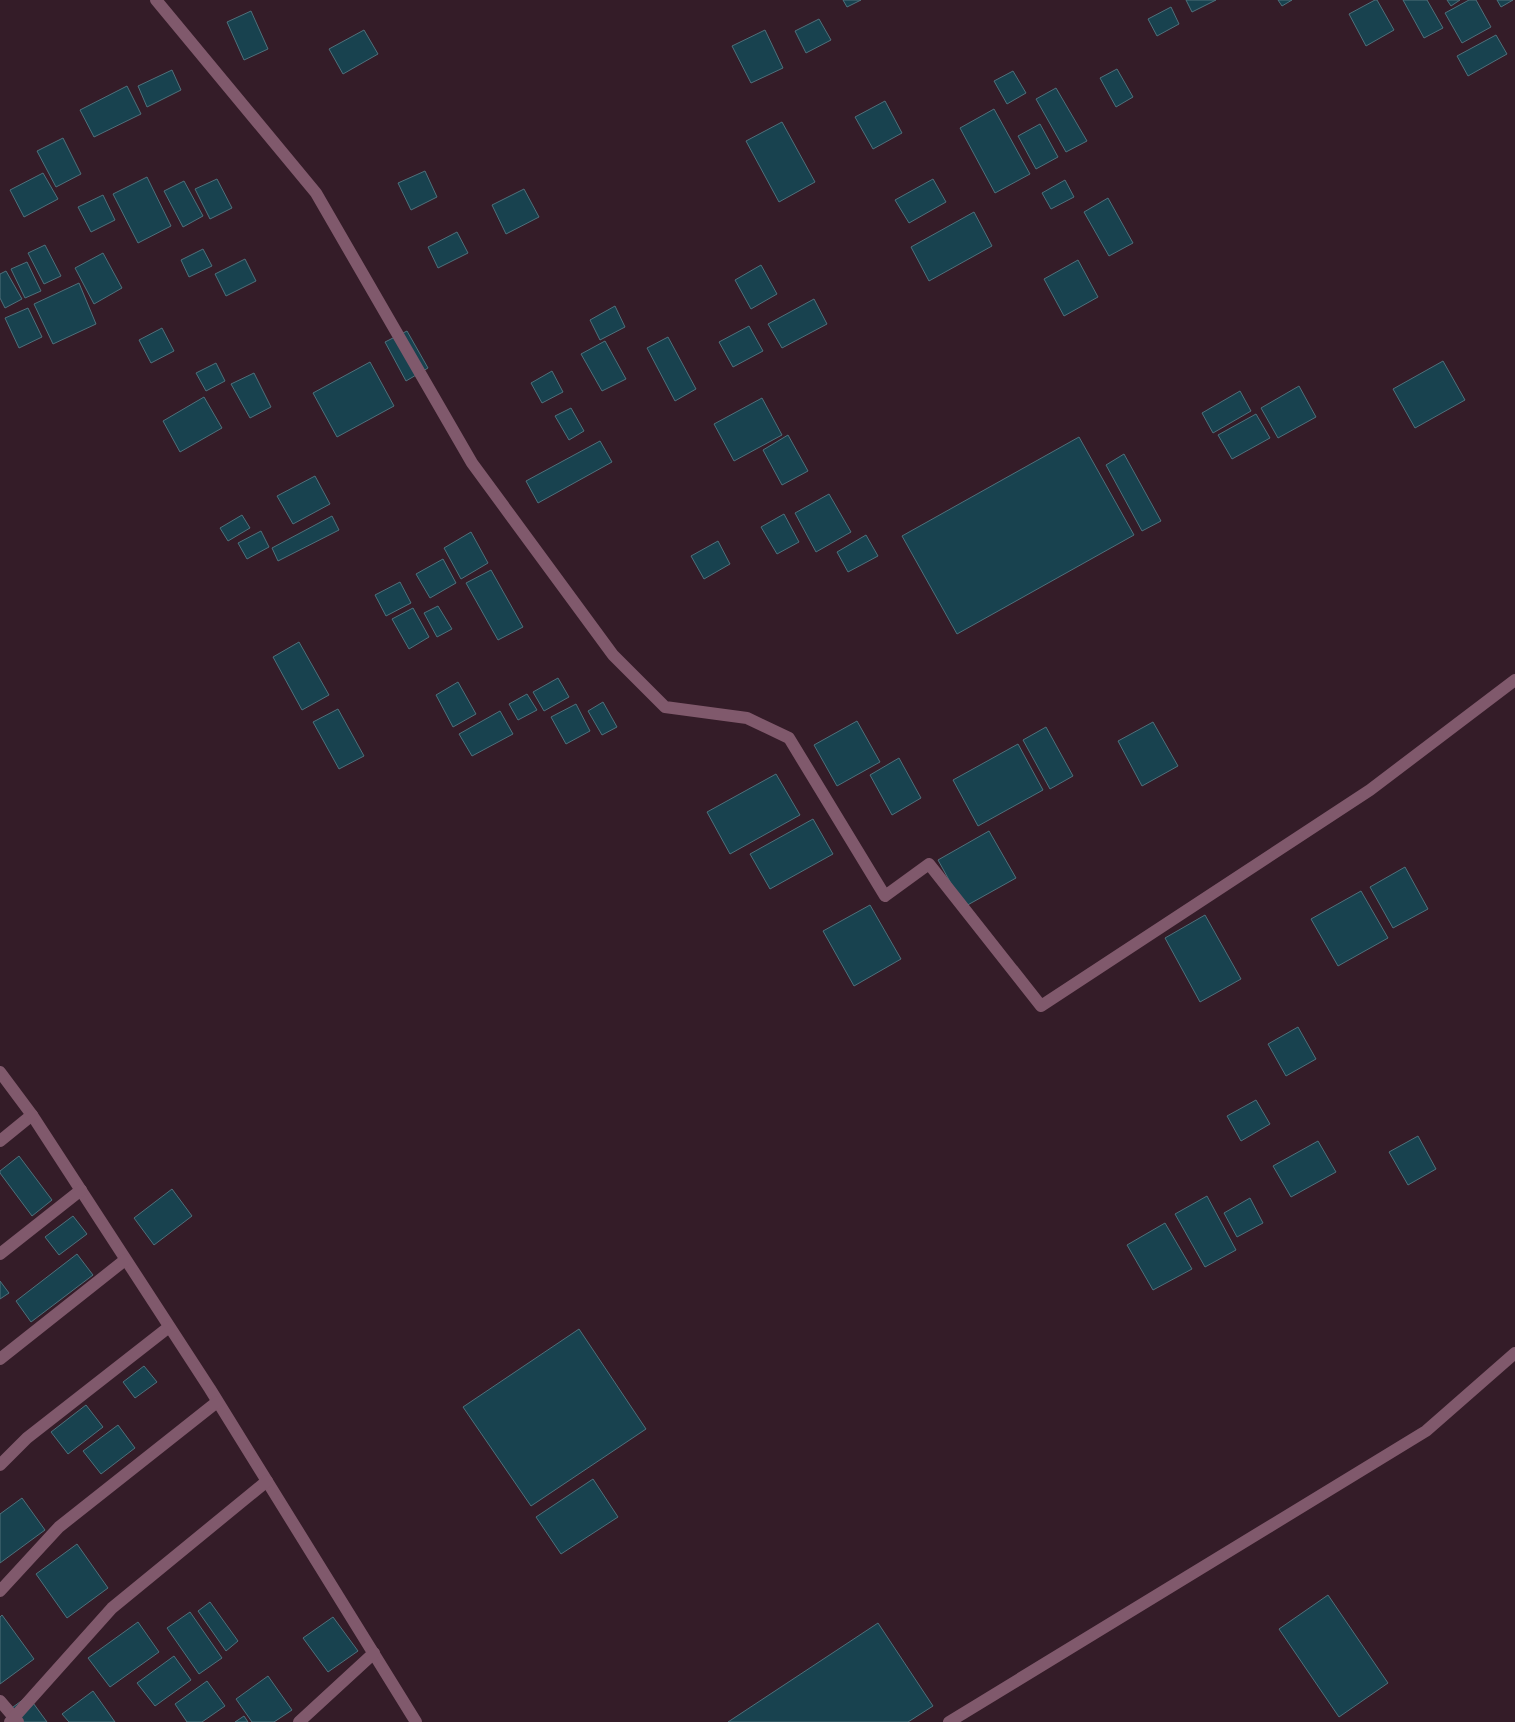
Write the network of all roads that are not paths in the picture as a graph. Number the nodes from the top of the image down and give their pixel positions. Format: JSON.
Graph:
{"nodes":[{"id":1,"x":156,"y":0,"type":"edge"},
{"id":2,"x":1515,"y":680,"type":"edge"},
{"id":3,"x":0,"y":1072,"type":"edge"},
{"id":4,"x":32,"y":1115,"type":"junction"},
{"id":5,"x":0,"y":1141,"type":"edge"},
{"id":6,"x":81,"y":1190,"type":"junction"},
{"id":7,"x":0,"y":1254,"type":"edge"},
{"id":8,"x":126,"y":1260,"type":"junction"},
{"id":9,"x":169,"y":1327,"type":"junction"},
{"id":10,"x":1515,"y":1353,"type":"edge"},
{"id":11,"x":0,"y":1359,"type":"edge"},
{"id":12,"x":217,"y":1402,"type":"junction"},
{"id":13,"x":0,"y":1465,"type":"edge"},
{"id":14,"x":267,"y":1481,"type":"junction"},
{"id":15,"x":0,"y":1591,"type":"edge"},
{"id":16,"x":374,"y":1653,"type":"junction"},
{"id":17,"x":0,"y":1701,"type":"edge"},
{"id":18,"x":14,"y":1721,"type":"edge"},
{"id":19,"x":300,"y":1722,"type":"edge"},
{"id":20,"x":416,"y":1722,"type":"edge"},
{"id":21,"x":949,"y":1722,"type":"edge"}],
"edges":[{"from":1,"to":2,"type":"street"},
{"from":3,"to":4,"type":"street"},
{"from":4,"to":5,"type":"street"},
{"from":4,"to":6,"type":"street"},
{"from":6,"to":7,"type":"street"},
{"from":6,"to":8,"type":"street"},
{"from":8,"to":9,"type":"street"},
{"from":8,"to":11,"type":"street"},
{"from":9,"to":12,"type":"street"},
{"from":9,"to":13,"type":"street"},
{"from":10,"to":21,"type":"street"},
{"from":12,"to":14,"type":"street"},
{"from":12,"to":15,"type":"street"},
{"from":14,"to":16,"type":"street"},
{"from":14,"to":18,"type":"street"},
{"from":16,"to":19,"type":"street"},
{"from":16,"to":20,"type":"street"},
{"from":17,"to":18,"type":"street"}]}
